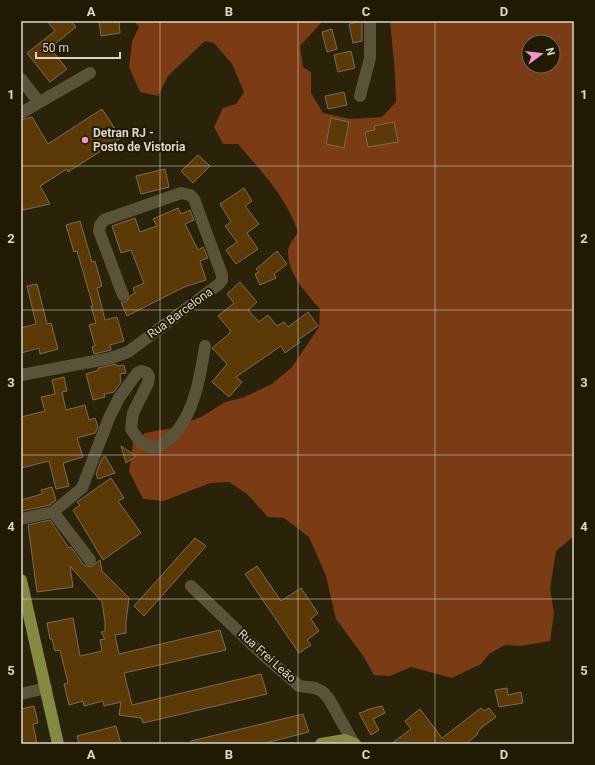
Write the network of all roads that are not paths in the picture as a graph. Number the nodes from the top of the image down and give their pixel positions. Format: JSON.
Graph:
{"nodes":[{"id":1,"x":370,"y":21,"type":"edge"},
{"id":2,"x":90,"y":73,"type":"dead end"},
{"id":3,"x":21,"y":79,"type":"edge"},
{"id":4,"x":360,"y":96,"type":"dead end"},
{"id":5,"x":38,"y":101,"type":"junction"},
{"id":6,"x":21,"y":113,"type":"edge"},
{"id":7,"x":123,"y":295,"type":"dead end"},
{"id":8,"x":205,"y":346,"type":"dead end"},
{"id":9,"x":21,"y":375,"type":"edge"},
{"id":10,"x":53,"y":512,"type":"junction"},
{"id":11,"x":21,"y":519,"type":"edge"},
{"id":12,"x":90,"y":560,"type":"dead end"},
{"id":13,"x":21,"y":580,"type":"edge"},
{"id":14,"x":191,"y":586,"type":"dead end"},
{"id":15,"x":46,"y":688,"type":"junction"},
{"id":16,"x":21,"y":694,"type":"edge"},
{"id":17,"x":354,"y":743,"type":"edge"},
{"id":18,"x":58,"y":744,"type":"edge"},
{"id":19,"x":321,"y":744,"type":"edge"}],
"edges":[{"from":1,"to":4,"type":"street"},
{"from":2,"to":5,"type":"street"},
{"from":3,"to":5,"type":"street"},
{"from":5,"to":6,"type":"street"},
{"from":7,"to":9,"type":"street","name":"Rua Barcelona"},
{"from":8,"to":10,"type":"street"},
{"from":10,"to":11,"type":"street"},
{"from":10,"to":12,"type":"street"},
{"from":13,"to":15,"type":"main road"},
{"from":14,"to":17,"type":"street","name":"Rua Frei Leão"},
{"from":15,"to":16,"type":"street"},
{"from":15,"to":18,"type":"main road"},
{"from":17,"to":19,"type":"main road"}]}
